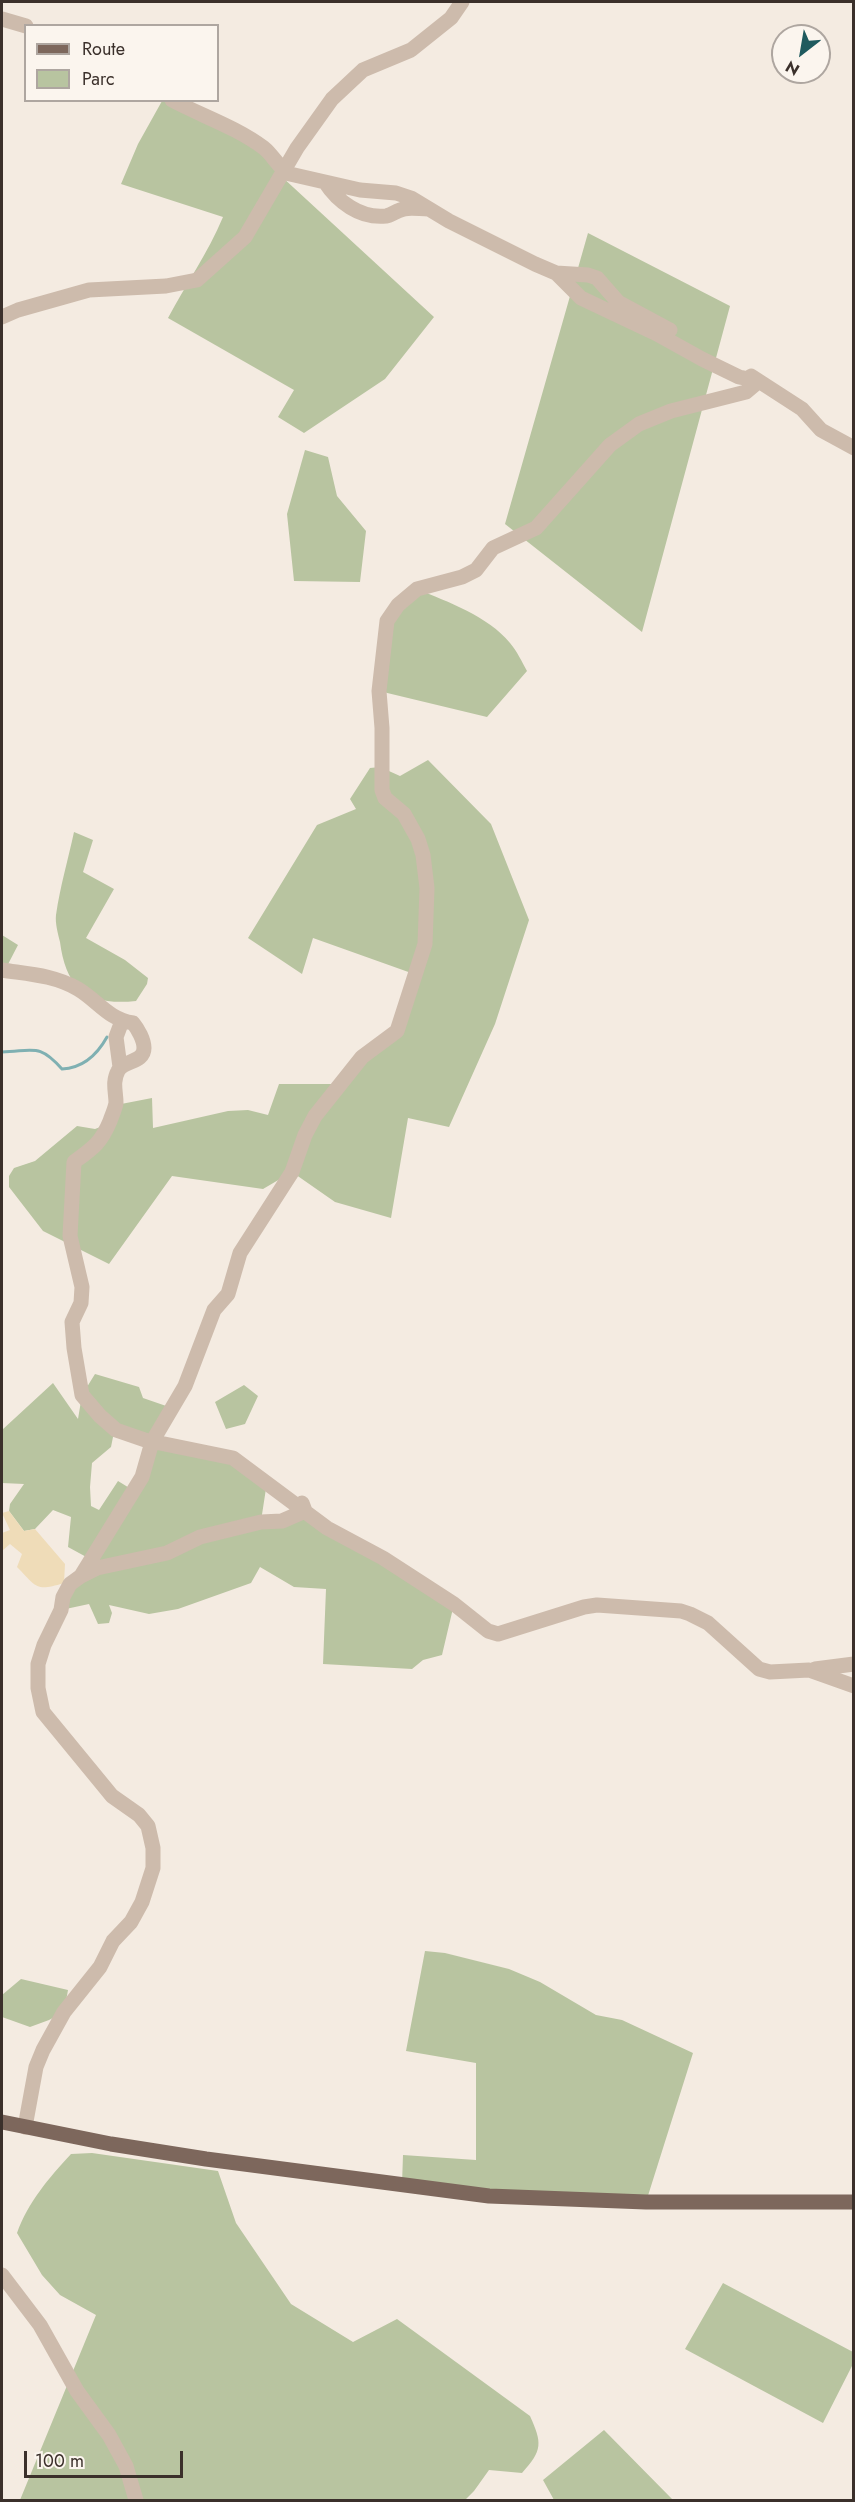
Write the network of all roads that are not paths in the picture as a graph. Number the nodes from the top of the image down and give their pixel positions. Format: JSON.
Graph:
{"nodes":[{"id":1,"x":462,"y":2,"type":"edge"},
{"id":2,"x":2,"y":19,"type":"edge"},
{"id":3,"x":24,"y":25,"type":"edge"},
{"id":4,"x":176,"y":102,"type":"edge"},
{"id":5,"x":284,"y":171,"type":"junction"},
{"id":6,"x":325,"y":182,"type":"junction"},
{"id":7,"x":430,"y":209,"type":"junction"},
{"id":8,"x":556,"y":273,"type":"junction"},
{"id":9,"x":2,"y":317,"type":"edge"},
{"id":10,"x":759,"y":381,"type":"junction"},
{"id":11,"x":854,"y":448,"type":"edge"},
{"id":12,"x":2,"y":970,"type":"edge"},
{"id":13,"x":122,"y":1021,"type":"junction"},
{"id":14,"x":120,"y":1067,"type":"junction"},
{"id":15,"x":152,"y":1442,"type":"junction"},
{"id":16,"x":305,"y":1511,"type":"junction"},
{"id":17,"x":81,"y":1576,"type":"junction"},
{"id":18,"x":854,"y":1664,"type":"edge"},
{"id":19,"x":809,"y":1670,"type":"junction"},
{"id":20,"x":854,"y":1686,"type":"edge"},
{"id":21,"x":2,"y":2122,"type":"edge"},
{"id":22,"x":25,"y":2127,"type":"junction"},
{"id":23,"x":854,"y":2202,"type":"edge"},
{"id":24,"x":2,"y":2275,"type":"edge"},
{"id":25,"x":136,"y":2500,"type":"edge"}],
"edges":[{"from":1,"to":5,"type":"street"},
{"from":2,"to":3,"type":"street"},
{"from":4,"to":5,"type":"street"},
{"from":5,"to":6,"type":"street"},
{"from":5,"to":9,"type":"street"},
{"from":6,"to":7,"type":"street"},
{"from":6,"to":7,"type":"street"},
{"from":7,"to":8,"type":"street"},
{"from":8,"to":10,"type":"street"},
{"from":8,"to":10,"type":"street"},
{"from":10,"to":11,"type":"street"},
{"from":10,"to":15,"type":"street"},
{"from":12,"to":13,"type":"street"},
{"from":13,"to":14,"type":"street"},
{"from":13,"to":14,"type":"street"},
{"from":14,"to":15,"type":"street"},
{"from":15,"to":16,"type":"street"},
{"from":15,"to":17,"type":"street"},
{"from":16,"to":17,"type":"street"},
{"from":16,"to":19,"type":"street"},
{"from":17,"to":22,"type":"street"},
{"from":18,"to":19,"type":"street"},
{"from":19,"to":20,"type":"street"},
{"from":21,"to":22,"type":"main road"},
{"from":22,"to":23,"type":"main road"},
{"from":24,"to":25,"type":"street"}]}
